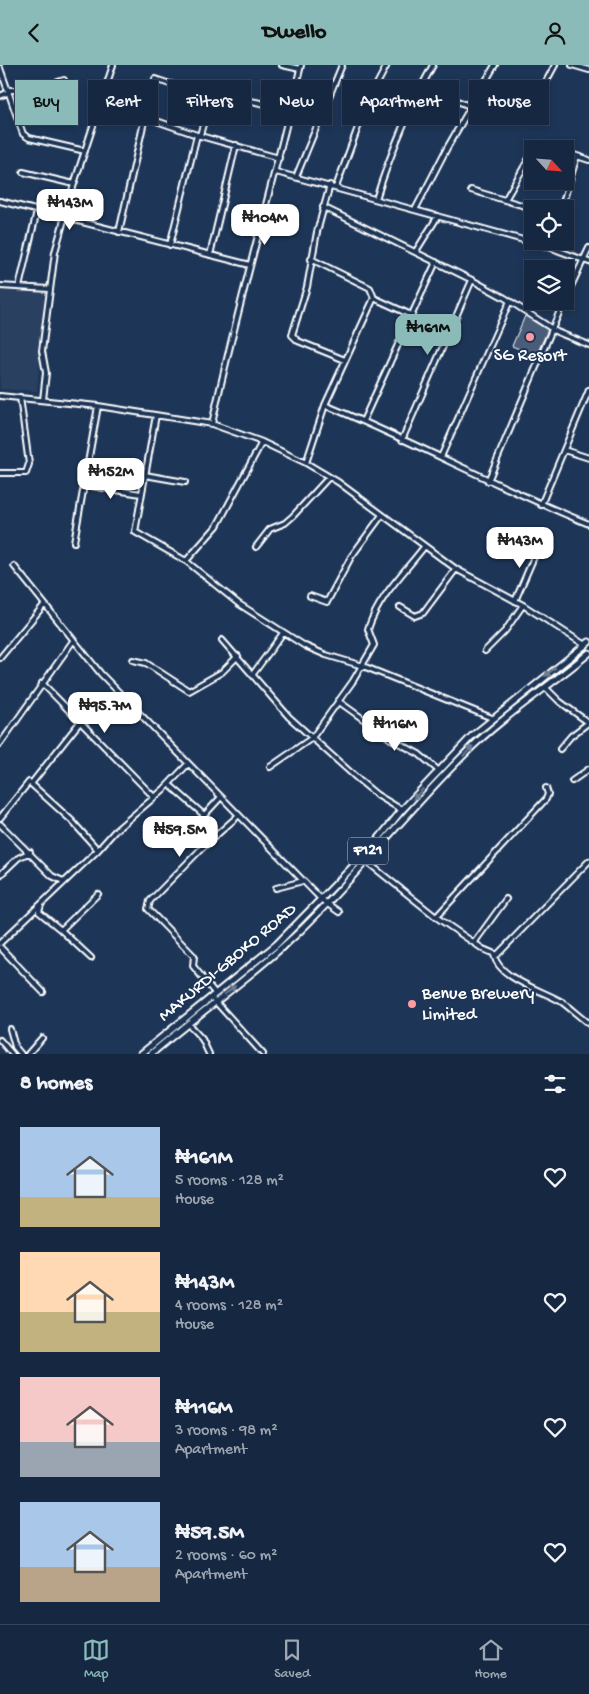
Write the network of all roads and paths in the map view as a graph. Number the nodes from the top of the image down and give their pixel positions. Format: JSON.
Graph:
{"nodes":[{"id":1,"x":113,"y":65,"type":"edge"},
{"id":2,"x":282,"y":65,"type":"edge"},
{"id":3,"x":342,"y":65,"type":"edge"},
{"id":4,"x":387,"y":65,"type":"edge"},
{"id":5,"x":434,"y":65,"type":"edge"},
{"id":6,"x":495,"y":65,"type":"edge"},
{"id":7,"x":555,"y":65,"type":"edge"},
{"id":8,"x":572,"y":65,"type":"edge"},
{"id":9,"x":301,"y":67,"type":"edge"},
{"id":10,"x":0,"y":68,"type":"edge"},
{"id":11,"x":589,"y":70,"type":"edge"},
{"id":12,"x":155,"y":80,"type":"edge"},
{"id":13,"x":297,"y":80,"type":"edge"},
{"id":14,"x":425,"y":80,"type":"edge"},
{"id":15,"x":487,"y":80,"type":"edge"},
{"id":16,"x":547,"y":80,"type":"edge"},
{"id":17,"x":168,"y":82,"type":"edge"},
{"id":18,"x":8,"y":91,"type":"junction"},
{"id":19,"x":15,"y":91,"type":"edge"},
{"id":20,"x":0,"y":95,"type":"edge"},
{"id":21,"x":469,"y":112,"type":"edge"},
{"id":22,"x":158,"y":121,"type":"edge"},
{"id":23,"x":142,"y":125,"type":"edge"},
{"id":24,"x":201,"y":125,"type":"edge"},
{"id":25,"x":286,"y":125,"type":"edge"},
{"id":26,"x":403,"y":125,"type":"edge"},
{"id":27,"x":198,"y":135,"type":"junction"},
{"id":28,"x":236,"y":145,"type":"junction"},
{"id":29,"x":85,"y":151,"type":"junction"},
{"id":30,"x":574,"y":155,"type":"edge"},
{"id":31,"x":577,"y":156,"type":"junction"},
{"id":32,"x":279,"y":158,"type":"junction"},
{"id":33,"x":589,"y":160,"type":"edge"},
{"id":34,"x":524,"y":167,"type":"edge"},
{"id":35,"x":23,"y":172,"type":"dead end"},
{"id":36,"x":276,"y":172,"type":"junction"},
{"id":37,"x":296,"y":177,"type":"junction"},
{"id":38,"x":74,"y":184,"type":"junction"},
{"id":39,"x":330,"y":185,"type":"junction"},
{"id":40,"x":336,"y":187,"type":"junction"},
{"id":41,"x":471,"y":190,"type":"dead end"},
{"id":42,"x":376,"y":199,"type":"junction"},
{"id":43,"x":505,"y":200,"type":"junction"},
{"id":44,"x":564,"y":200,"type":"edge"},
{"id":45,"x":0,"y":201,"type":"edge"},
{"id":46,"x":524,"y":206,"type":"edge"},
{"id":47,"x":323,"y":207,"type":"junction"},
{"id":48,"x":415,"y":210,"type":"junction"},
{"id":49,"x":37,"y":211,"type":"junction"},
{"id":50,"x":438,"y":216,"type":"junction"},
{"id":51,"x":64,"y":218,"type":"junction"},
{"id":52,"x":119,"y":232,"type":"junction"},
{"id":53,"x":524,"y":240,"type":"edge"},
{"id":54,"x":170,"y":245,"type":"junction"},
{"id":55,"x":589,"y":248,"type":"edge"},
{"id":56,"x":557,"y":250,"type":"edge"},
{"id":57,"x":416,"y":251,"type":"junction"},
{"id":58,"x":210,"y":255,"type":"junction"},
{"id":59,"x":312,"y":259,"type":"junction"},
{"id":60,"x":583,"y":260,"type":"junction"},
{"id":61,"x":436,"y":262,"type":"junction"},
{"id":62,"x":589,"y":262,"type":"edge"},
{"id":63,"x":250,"y":265,"type":"junction"},
{"id":64,"x":574,"y":279,"type":"edge"},
{"id":65,"x":472,"y":280,"type":"junction"},
{"id":66,"x":0,"y":286,"type":"edge"},
{"id":67,"x":19,"y":287,"type":"junction"},
{"id":68,"x":49,"y":289,"type":"junction"},
{"id":69,"x":374,"y":298,"type":"junction"},
{"id":70,"x":509,"y":303,"type":"junction"},
{"id":71,"x":560,"y":310,"type":"edge"},
{"id":72,"x":411,"y":315,"type":"junction"},
{"id":73,"x":552,"y":329,"type":"junction"},
{"id":74,"x":589,"y":345,"type":"edge"},
{"id":75,"x":345,"y":360,"type":"junction"},
{"id":76,"x":589,"y":390,"type":"edge"},
{"id":77,"x":0,"y":396,"type":"edge"},
{"id":78,"x":20,"y":397,"type":"junction"},
{"id":79,"x":43,"y":400,"type":"junction"},
{"id":80,"x":325,"y":405,"type":"junction"},
{"id":81,"x":98,"y":406,"type":"junction"},
{"id":82,"x":156,"y":415,"type":"junction"},
{"id":83,"x":363,"y":421,"type":"junction"},
{"id":84,"x":212,"y":424,"type":"junction"},
{"id":85,"x":402,"y":440,"type":"junction"},
{"id":86,"x":262,"y":442,"type":"junction"},
{"id":87,"x":564,"y":449,"type":"junction"},
{"id":88,"x":441,"y":457,"type":"junction"},
{"id":89,"x":589,"y":458,"type":"edge"},
{"id":90,"x":306,"y":463,"type":"junction"},
{"id":91,"x":0,"y":473,"type":"edge"},
{"id":92,"x":145,"y":475,"type":"junction"},
{"id":93,"x":329,"y":477,"type":"junction"},
{"id":94,"x":488,"y":481,"type":"junction"},
{"id":95,"x":185,"y":482,"type":"dead end"},
{"id":96,"x":85,"y":485,"type":"junction"},
{"id":97,"x":141,"y":494,"type":"junction"},
{"id":98,"x":541,"y":505,"type":"junction"},
{"id":99,"x":382,"y":515,"type":"junction"},
{"id":100,"x":589,"y":524,"type":"edge"},
{"id":101,"x":74,"y":541,"type":"dead end"},
{"id":102,"x":540,"y":543,"type":"dead end"},
{"id":103,"x":256,"y":547,"type":"dead end"},
{"id":104,"x":424,"y":547,"type":"junction"},
{"id":105,"x":186,"y":561,"type":"junction"},
{"id":106,"x":14,"y":566,"type":"dead end"},
{"id":107,"x":456,"y":569,"type":"junction"},
{"id":108,"x":310,"y":596,"type":"dead end"},
{"id":109,"x":515,"y":601,"type":"junction"},
{"id":110,"x":44,"y":605,"type":"junction"},
{"id":111,"x":523,"y":605,"type":"junction"},
{"id":112,"x":400,"y":607,"type":"dead end"},
{"id":113,"x":283,"y":633,"type":"junction"},
{"id":114,"x":222,"y":640,"type":"dead end"},
{"id":115,"x":73,"y":641,"type":"junction"},
{"id":116,"x":587,"y":644,"type":"edge"},
{"id":117,"x":485,"y":651,"type":"dead end"},
{"id":118,"x":589,"y":653,"type":"edge"},
{"id":119,"x":238,"y":656,"type":"junction"},
{"id":120,"x":0,"y":658,"type":"edge"},
{"id":121,"x":133,"y":660,"type":"dead end"},
{"id":122,"x":363,"y":665,"type":"junction"},
{"id":123,"x":253,"y":674,"type":"junction"},
{"id":124,"x":42,"y":683,"type":"junction"},
{"id":125,"x":545,"y":687,"type":"junction"},
{"id":126,"x":338,"y":701,"type":"junction"},
{"id":127,"x":492,"y":718,"type":"junction"},
{"id":128,"x":80,"y":722,"type":"junction"},
{"id":129,"x":589,"y":723,"type":"edge"},
{"id":130,"x":312,"y":738,"type":"junction"},
{"id":131,"x":0,"y":744,"type":"edge"},
{"id":132,"x":560,"y":749,"type":"dead end"},
{"id":133,"x":188,"y":764,"type":"junction"},
{"id":134,"x":270,"y":767,"type":"dead end"},
{"id":135,"x":589,"y":769,"type":"edge"},
{"id":136,"x":439,"y":771,"type":"junction"},
{"id":137,"x":572,"y":781,"type":"dead end"},
{"id":138,"x":31,"y":783,"type":"junction"},
{"id":139,"x":171,"y":787,"type":"dead end"},
{"id":140,"x":546,"y":787,"type":"dead end"},
{"id":141,"x":154,"y":797,"type":"junction"},
{"id":142,"x":221,"y":797,"type":"junction"},
{"id":143,"x":402,"y":811,"type":"junction"},
{"id":144,"x":204,"y":815,"type":"junction"},
{"id":145,"x":239,"y":815,"type":"junction"},
{"id":146,"x":0,"y":818,"type":"edge"},
{"id":147,"x":0,"y":824,"type":"edge"},
{"id":148,"x":187,"y":834,"type":"dead end"},
{"id":149,"x":98,"y":850,"type":"junction"},
{"id":150,"x":30,"y":852,"type":"junction"},
{"id":151,"x":366,"y":861,"type":"junction"},
{"id":152,"x":589,"y":861,"type":"edge"},
{"id":153,"x":0,"y":875,"type":"edge"},
{"id":154,"x":63,"y":881,"type":"junction"},
{"id":155,"x":303,"y":881,"type":"junction"},
{"id":156,"x":276,"y":888,"type":"dead end"},
{"id":157,"x":98,"y":894,"type":"dead end"},
{"id":158,"x":506,"y":899,"type":"dead end"},
{"id":159,"x":322,"y":900,"type":"junction"},
{"id":160,"x":41,"y":903,"type":"junction"},
{"id":161,"x":327,"y":904,"type":"junction"},
{"id":162,"x":39,"y":912,"type":"junction"},
{"id":163,"x":339,"y":912,"type":"dead end"},
{"id":164,"x":31,"y":913,"type":"junction"},
{"id":165,"x":436,"y":917,"type":"junction"},
{"id":166,"x":61,"y":930,"type":"junction"},
{"id":167,"x":0,"y":943,"type":"edge"},
{"id":168,"x":474,"y":943,"type":"junction"},
{"id":169,"x":0,"y":947,"type":"edge"},
{"id":170,"x":494,"y":955,"type":"junction"},
{"id":171,"x":91,"y":958,"type":"dead end"},
{"id":172,"x":43,"y":992,"type":"dead end"},
{"id":173,"x":213,"y":995,"type":"junction"},
{"id":174,"x":215,"y":1002,"type":"junction"},
{"id":175,"x":188,"y":1024,"type":"junction"},
{"id":176,"x":589,"y":1024,"type":"edge"},
{"id":177,"x":10,"y":1029,"type":"dead end"},
{"id":178,"x":42,"y":1038,"type":"dead end"},
{"id":179,"x":0,"y":1040,"type":"edge"},
{"id":180,"x":7,"y":1048,"type":"junction"},
{"id":181,"x":16,"y":1049,"type":"junction"},
{"id":182,"x":158,"y":1052,"type":"edge"},
{"id":183,"x":12,"y":1054,"type":"edge"},
{"id":184,"x":21,"y":1054,"type":"edge"},
{"id":185,"x":28,"y":1054,"type":"edge"},
{"id":186,"x":142,"y":1054,"type":"edge"},
{"id":187,"x":151,"y":1054,"type":"edge"},
{"id":188,"x":209,"y":1054,"type":"edge"},
{"id":189,"x":263,"y":1054,"type":"edge"}],
"edges":[{"from":1,"to":29,"type":"street"},
{"from":2,"to":9,"type":"street"},
{"from":3,"to":37,"type":"street"},
{"from":4,"to":40,"type":"street"},
{"from":5,"to":14,"type":"street"},
{"from":6,"to":15,"type":"street"},
{"from":7,"to":16,"type":"street"},
{"from":8,"to":11,"type":"street"},
{"from":9,"to":13,"type":"street"},
{"from":10,"to":18,"type":"street"},
{"from":12,"to":17,"type":"street"},
{"from":18,"to":19,"type":"street"},
{"from":18,"to":20,"type":"street"},
{"from":18,"to":29,"type":"street"},
{"from":21,"to":48,"type":"street"},
{"from":22,"to":27,"type":"street"},
{"from":23,"to":52,"type":"street"},
{"from":24,"to":27,"type":"street"},
{"from":25,"to":32,"type":"street"},
{"from":26,"to":42,"type":"street"},
{"from":27,"to":28,"type":"street"},
{"from":27,"to":54,"type":"street"},
{"from":28,"to":32,"type":"street"},
{"from":28,"to":58,"type":"street"},
{"from":29,"to":38,"type":"street"},
{"from":30,"to":31,"type":"street"},
{"from":31,"to":33,"type":"street"},
{"from":31,"to":44,"type":"street"},
{"from":32,"to":36,"type":"street"},
{"from":34,"to":43,"type":"street"},
{"from":35,"to":38,"type":"street"},
{"from":36,"to":37,"type":"street"},
{"from":36,"to":63,"type":"street"},
{"from":37,"to":39,"type":"street"},
{"from":38,"to":51,"type":"street"},
{"from":39,"to":40,"type":"street"},
{"from":39,"to":47,"type":"street"},
{"from":40,"to":42,"type":"street"},
{"from":41,"to":43,"type":"street"},
{"from":42,"to":48,"type":"street"},
{"from":43,"to":46,"type":"street"},
{"from":45,"to":49,"type":"street"},
{"from":47,"to":57,"type":"street"},
{"from":47,"to":59,"type":"street"},
{"from":48,"to":50,"type":"street"},
{"from":49,"to":51,"type":"street"},
{"from":49,"to":67,"type":"street"},
{"from":50,"to":53,"type":"street"},
{"from":50,"to":57,"type":"street"},
{"from":51,"to":52,"type":"street"},
{"from":51,"to":68,"type":"street"},
{"from":52,"to":54,"type":"street"},
{"from":54,"to":58,"type":"street"},
{"from":55,"to":60,"type":"street"},
{"from":56,"to":60,"type":"street"},
{"from":57,"to":61,"type":"street"},
{"from":58,"to":63,"type":"street"},
{"from":59,"to":69,"type":"street"},
{"from":59,"to":75,"type":"street"},
{"from":60,"to":62,"type":"street"},
{"from":60,"to":64,"type":"street"},
{"from":61,"to":65,"type":"street"},
{"from":61,"to":72,"type":"street"},
{"from":63,"to":84,"type":"street"},
{"from":65,"to":70,"type":"street"},
{"from":65,"to":85,"type":"street"},
{"from":66,"to":67,"type":"street"},
{"from":67,"to":68,"type":"street"},
{"from":68,"to":79,"type":"street"},
{"from":69,"to":72,"type":"street"},
{"from":69,"to":75,"type":"street"},
{"from":70,"to":73,"type":"street"},
{"from":70,"to":88,"type":"street"},
{"from":71,"to":73,"type":"street"},
{"from":72,"to":83,"type":"street"},
{"from":73,"to":74,"type":"street"},
{"from":73,"to":94,"type":"street"},
{"from":75,"to":80,"type":"street"},
{"from":76,"to":87,"type":"street"},
{"from":77,"to":78,"type":"street"},
{"from":78,"to":79,"type":"street"},
{"from":78,"to":91,"type":"street"},
{"from":79,"to":81,"type":"street"},
{"from":80,"to":83,"type":"street"},
{"from":80,"to":90,"type":"street"},
{"from":81,"to":82,"type":"street"},
{"from":81,"to":96,"type":"street"},
{"from":82,"to":84,"type":"street"},
{"from":82,"to":92,"type":"street"},
{"from":83,"to":85,"type":"street"},
{"from":84,"to":86,"type":"street"},
{"from":85,"to":88,"type":"street"},
{"from":86,"to":90,"type":"street"},
{"from":86,"to":105,"type":"street"},
{"from":87,"to":89,"type":"street"},
{"from":87,"to":98,"type":"street"},
{"from":88,"to":94,"type":"street"},
{"from":90,"to":93,"type":"street"},
{"from":92,"to":95,"type":"street"},
{"from":92,"to":97,"type":"street"},
{"from":93,"to":99,"type":"street"},
{"from":93,"to":103,"type":"street"},
{"from":94,"to":98,"type":"street"},
{"from":96,"to":97,"type":"street"},
{"from":96,"to":101,"type":"street"},
{"from":97,"to":105,"type":"street"},
{"from":98,"to":100,"type":"street"},
{"from":99,"to":104,"type":"street"},
{"from":99,"to":108,"type":"street"},
{"from":102,"to":109,"type":"street"},
{"from":104,"to":107,"type":"street"},
{"from":104,"to":122,"type":"street"},
{"from":105,"to":113,"type":"street"},
{"from":106,"to":110,"type":"street"},
{"from":107,"to":109,"type":"street"},
{"from":107,"to":112,"type":"street"},
{"from":109,"to":111,"type":"street"},
{"from":110,"to":115,"type":"street"},
{"from":110,"to":120,"type":"street"},
{"from":111,"to":116,"type":"street"},
{"from":111,"to":117,"type":"street"},
{"from":113,"to":122,"type":"street"},
{"from":113,"to":123,"type":"street"},
{"from":114,"to":119,"type":"street"},
{"from":115,"to":124,"type":"street"},
{"from":115,"to":133,"type":"street"},
{"from":116,"to":127,"type":"main road","name":"MAKURDI-GBOKO ROAD","number":"F121","one_way":true},
{"from":118,"to":125,"type":"main road","number":"F121"},
{"from":119,"to":121,"type":"street"},
{"from":119,"to":123,"type":"street"},
{"from":122,"to":126,"type":"street"},
{"from":122,"to":127,"type":"street"},
{"from":123,"to":130,"type":"street"},
{"from":124,"to":128,"type":"street"},
{"from":124,"to":131,"type":"street"},
{"from":125,"to":129,"type":"street"},
{"from":151,"to":125,"type":"main road","number":"F121","one_way":true},
{"from":126,"to":130,"type":"street"},
{"from":126,"to":136,"type":"street"},
{"from":127,"to":136,"type":"main road","name":"MAKURDI-GBOKO ROAD","number":"F121"},
{"from":128,"to":138,"type":"street"},
{"from":128,"to":141,"type":"street"},
{"from":129,"to":132,"type":"street"},
{"from":130,"to":134,"type":"street"},
{"from":130,"to":143,"type":"street"},
{"from":133,"to":141,"type":"street"},
{"from":133,"to":142,"type":"street"},
{"from":135,"to":137,"type":"street"},
{"from":136,"to":143,"type":"main road","name":"MAKURDI-GBOKO ROAD","number":"F121","one_way":true},
{"from":138,"to":146,"type":"street"},
{"from":138,"to":149,"type":"street"},
{"from":139,"to":144,"type":"street"},
{"from":140,"to":165,"type":"street"},
{"from":141,"to":149,"type":"street"},
{"from":142,"to":144,"type":"street"},
{"from":142,"to":145,"type":"street"},
{"from":143,"to":159,"type":"main road","name":"MAKURDI-GBOKO ROAD","number":"F121"},
{"from":144,"to":148,"type":"street"},
{"from":145,"to":155,"type":"street"},
{"from":145,"to":173,"type":"street"},
{"from":147,"to":150,"type":"street"},
{"from":149,"to":154,"type":"street"},
{"from":150,"to":153,"type":"street"},
{"from":150,"to":154,"type":"street"},
{"from":151,"to":161,"type":"main road","number":"F121"},
{"from":151,"to":165,"type":"street"},
{"from":152,"to":170,"type":"street"},
{"from":154,"to":160,"type":"street"},
{"from":155,"to":156,"type":"street"},
{"from":155,"to":159,"type":"street"},
{"from":157,"to":166,"type":"street"},
{"from":158,"to":168,"type":"street"},
{"from":159,"to":161,"type":"street"},
{"from":159,"to":173,"type":"main road","name":"MAKURDI-GBOKO ROAD","number":"F121"},
{"from":160,"to":162,"type":"street"},
{"from":160,"to":164,"type":"street"},
{"from":161,"to":163,"type":"street"},
{"from":174,"to":161,"type":"main road","number":"F121","one_way":true},
{"from":162,"to":164,"type":"street"},
{"from":162,"to":166,"type":"street"},
{"from":164,"to":167,"type":"street"},
{"from":165,"to":168,"type":"street"},
{"from":166,"to":171,"type":"street"},
{"from":168,"to":170,"type":"street"},
{"from":169,"to":172,"type":"street"},
{"from":170,"to":176,"type":"street"},
{"from":173,"to":174,"type":"street"},
{"from":173,"to":186,"type":"main road","name":"MAKURDI-GBOKO ROAD","number":"F121"},
{"from":174,"to":175,"type":"main road","number":"F121"},
{"from":174,"to":189,"type":"street"},
{"from":175,"to":182,"type":"main road","number":"F121"},
{"from":175,"to":188,"type":"street"},
{"from":177,"to":181,"type":"street"},
{"from":178,"to":185,"type":"street"},
{"from":179,"to":180,"type":"street"},
{"from":180,"to":181,"type":"street"},
{"from":180,"to":183,"type":"street"},
{"from":181,"to":184,"type":"street"},
{"from":182,"to":187,"type":"main road","number":"F121"}]}
